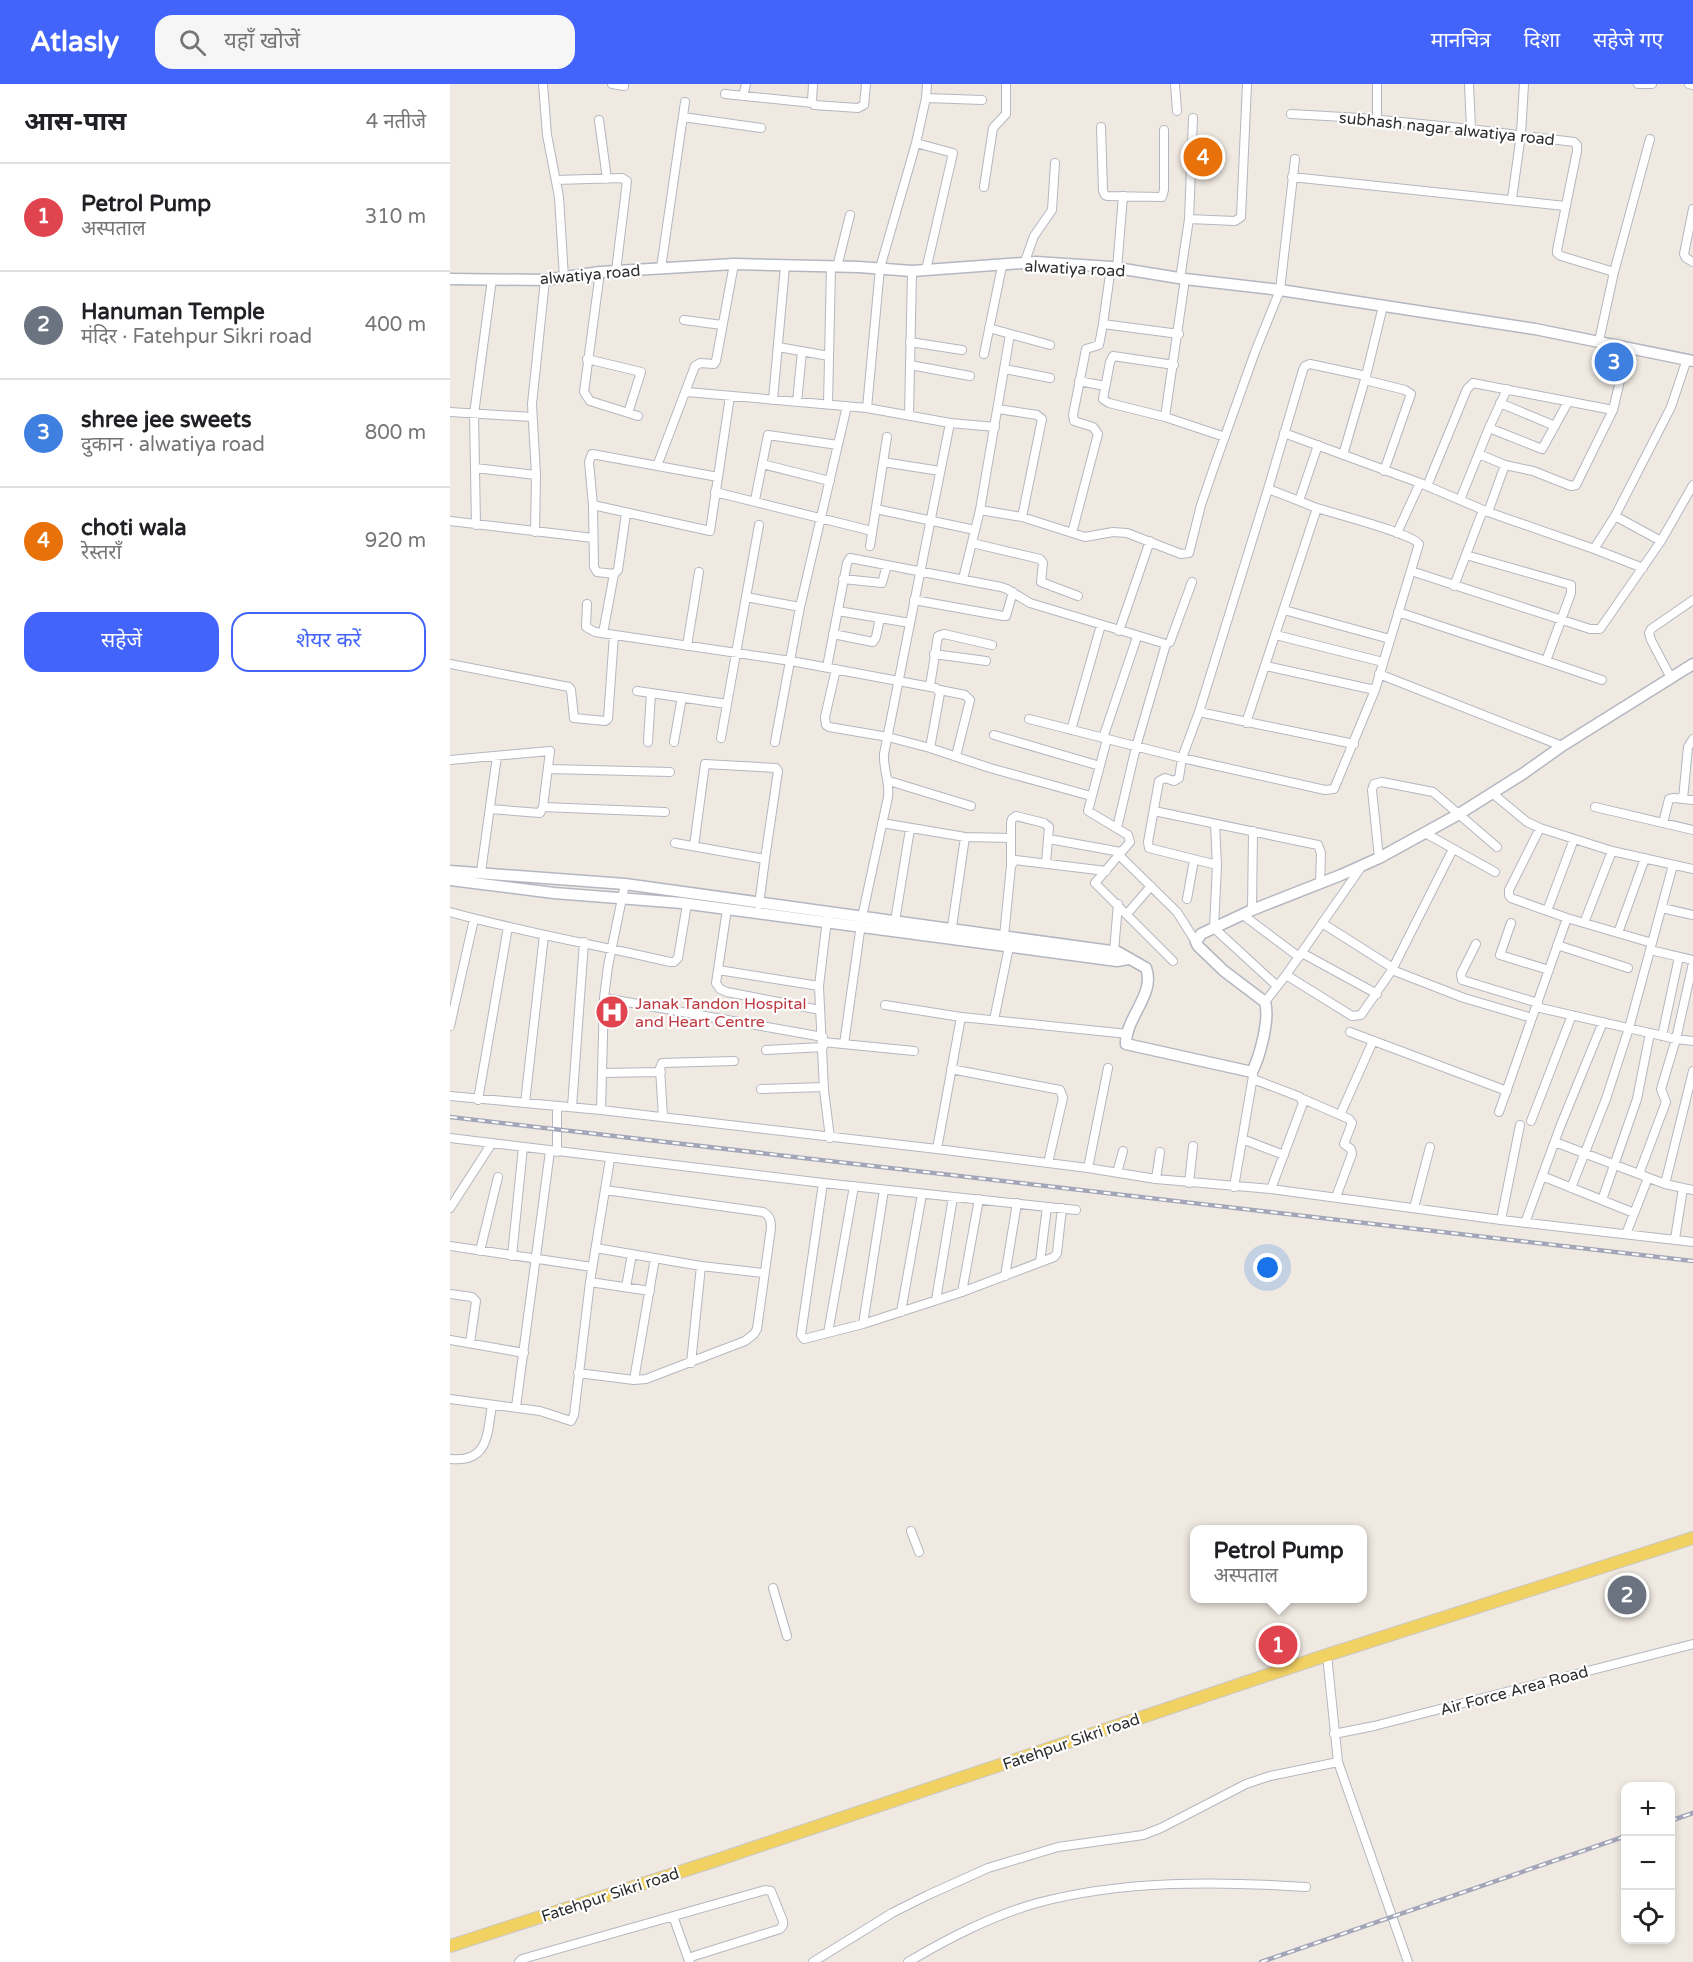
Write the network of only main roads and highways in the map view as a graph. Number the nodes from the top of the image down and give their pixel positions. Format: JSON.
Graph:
{"nodes":[{"id":1,"x":1693,"y":1538,"type":"edge"},
{"id":2,"x":450,"y":1946,"type":"edge"}],
"edges":[{"from":1,"to":2,"type":"main road","name":"Fatehpur Sikri road"}]}
